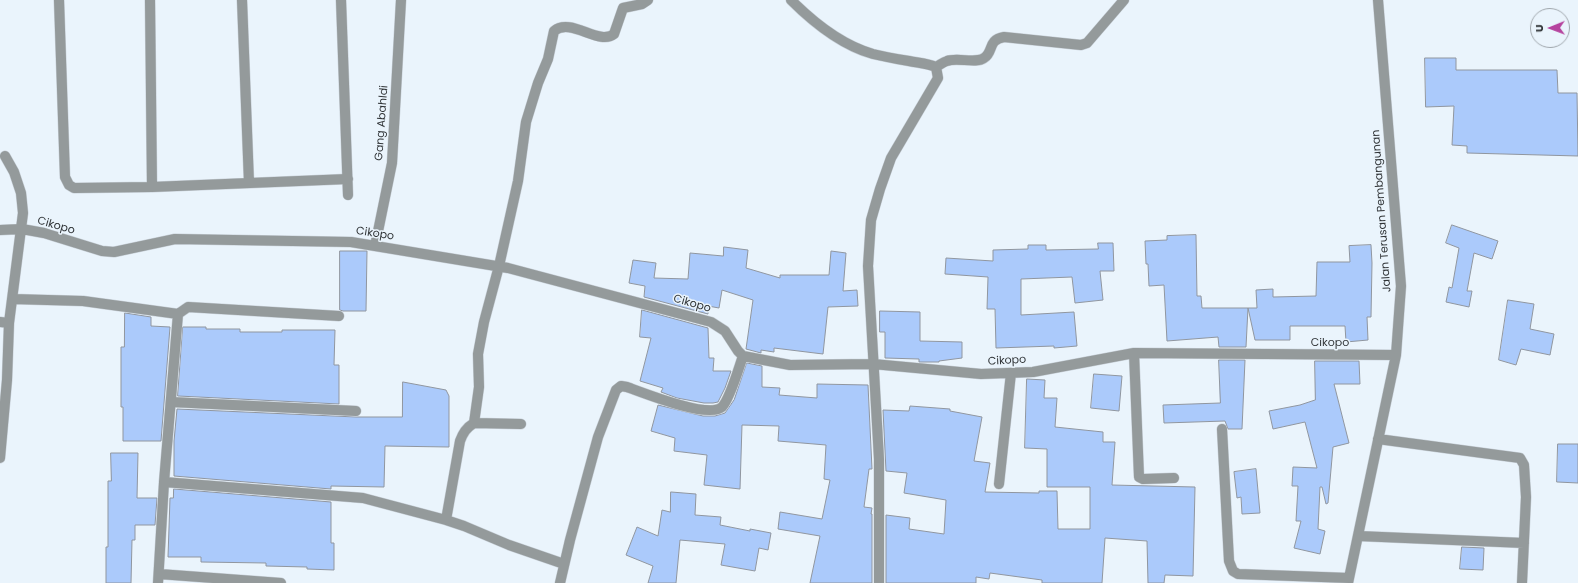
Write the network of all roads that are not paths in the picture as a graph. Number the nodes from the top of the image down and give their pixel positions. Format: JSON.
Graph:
{"nodes":[{"id":1,"x":59,"y":0,"type":"edge"},
{"id":2,"x":150,"y":0,"type":"edge"},
{"id":3,"x":242,"y":0,"type":"edge"},
{"id":4,"x":341,"y":0,"type":"edge"},
{"id":5,"x":401,"y":0,"type":"edge"},
{"id":6,"x":648,"y":0,"type":"edge"},
{"id":7,"x":791,"y":0,"type":"edge"},
{"id":8,"x":1124,"y":0,"type":"edge"},
{"id":9,"x":1378,"y":0,"type":"edge"},
{"id":10,"x":936,"y":67,"type":"junction"},
{"id":11,"x":5,"y":156,"type":"dead end"},
{"id":12,"x":348,"y":179,"type":"junction"},
{"id":13,"x":249,"y":183,"type":"junction"},
{"id":14,"x":152,"y":187,"type":"junction"},
{"id":15,"x":348,"y":195,"type":"dead end"},
{"id":16,"x":22,"y":229,"type":"junction"},
{"id":17,"x":0,"y":230,"type":"edge"},
{"id":18,"x":375,"y":246,"type":"junction"},
{"id":19,"x":498,"y":266,"type":"junction"},
{"id":20,"x":12,"y":299,"type":"junction"},
{"id":21,"x":178,"y":314,"type":"junction"},
{"id":22,"x":339,"y":316,"type":"dead end"},
{"id":23,"x":4,"y":323,"type":"edge"},
{"id":24,"x":1134,"y":353,"type":"junction"},
{"id":25,"x":1396,"y":355,"type":"junction"},
{"id":26,"x":743,"y":356,"type":"junction"},
{"id":27,"x":873,"y":364,"type":"junction"},
{"id":28,"x":1011,"y":373,"type":"junction"},
{"id":29,"x":171,"y":402,"type":"junction"},
{"id":30,"x":356,"y":411,"type":"dead end"},
{"id":31,"x":474,"y":423,"type":"junction"},
{"id":32,"x":522,"y":424,"type":"dead end"},
{"id":33,"x":1222,"y":429,"type":"dead end"},
{"id":34,"x":1378,"y":439,"type":"junction"},
{"id":35,"x":0,"y":458,"type":"edge"},
{"id":36,"x":1174,"y":478,"type":"dead end"},
{"id":37,"x":164,"y":482,"type":"junction"},
{"id":38,"x":998,"y":484,"type":"dead end"},
{"id":39,"x":446,"y":520,"type":"junction"},
{"id":40,"x":1358,"y":536,"type":"junction"},
{"id":41,"x":1524,"y":543,"type":"junction"},
{"id":42,"x":564,"y":564,"type":"junction"},
{"id":43,"x":159,"y":578,"type":"edge"},
{"id":44,"x":1349,"y":580,"type":"edge"},
{"id":45,"x":281,"y":583,"type":"edge"},
{"id":46,"x":560,"y":583,"type":"edge"},
{"id":47,"x":879,"y":583,"type":"edge"},
{"id":48,"x":1522,"y":583,"type":"edge"}],
"edges":[{"from":1,"to":14,"type":"street"},
{"from":2,"to":14,"type":"street"},
{"from":3,"to":13,"type":"street"},
{"from":4,"to":12,"type":"street"},
{"from":5,"to":18,"type":"street","name":"Gang Abahldi"},
{"from":6,"to":19,"type":"street"},
{"from":7,"to":10,"type":"street"},
{"from":8,"to":10,"type":"street"},
{"from":9,"to":25,"type":"street","name":"Jalan Terusan Pembangunan"},
{"from":10,"to":27,"type":"street"},
{"from":11,"to":16,"type":"street"},
{"from":12,"to":13,"type":"street"},
{"from":12,"to":15,"type":"street"},
{"from":13,"to":14,"type":"street"},
{"from":16,"to":17,"type":"street","name":"Cikopo"},
{"from":16,"to":18,"type":"street","name":"Cikopo"},
{"from":16,"to":20,"type":"street"},
{"from":18,"to":19,"type":"street","name":"Cikopo"},
{"from":19,"to":26,"type":"street","name":"Cikopo"},
{"from":19,"to":31,"type":"street"},
{"from":20,"to":21,"type":"street"},
{"from":20,"to":23,"type":"street"},
{"from":21,"to":22,"type":"street"},
{"from":21,"to":29,"type":"street"},
{"from":23,"to":35,"type":"street"},
{"from":24,"to":25,"type":"street","name":"Cikopo"},
{"from":24,"to":28,"type":"street","name":"Cikopo"},
{"from":24,"to":36,"type":"street"},
{"from":25,"to":34,"type":"street","name":"Jalan Terusan Pembangunan"},
{"from":26,"to":27,"type":"street","name":"Cikopo"},
{"from":26,"to":42,"type":"street"},
{"from":27,"to":28,"type":"street","name":"Cikopo"},
{"from":27,"to":47,"type":"street"},
{"from":28,"to":38,"type":"street"},
{"from":29,"to":30,"type":"street"},
{"from":29,"to":37,"type":"street"},
{"from":31,"to":32,"type":"street"},
{"from":31,"to":39,"type":"street"},
{"from":33,"to":44,"type":"street"},
{"from":34,"to":40,"type":"street","name":"Jalan Terusan Pembangunan"},
{"from":34,"to":41,"type":"street"},
{"from":37,"to":39,"type":"street"},
{"from":37,"to":43,"type":"street"},
{"from":39,"to":42,"type":"street"},
{"from":40,"to":41,"type":"street"},
{"from":40,"to":44,"type":"street","name":"Jalan Terusan Pembangunan"},
{"from":41,"to":48,"type":"street"},
{"from":42,"to":46,"type":"street"},
{"from":43,"to":45,"type":"street"}]}
